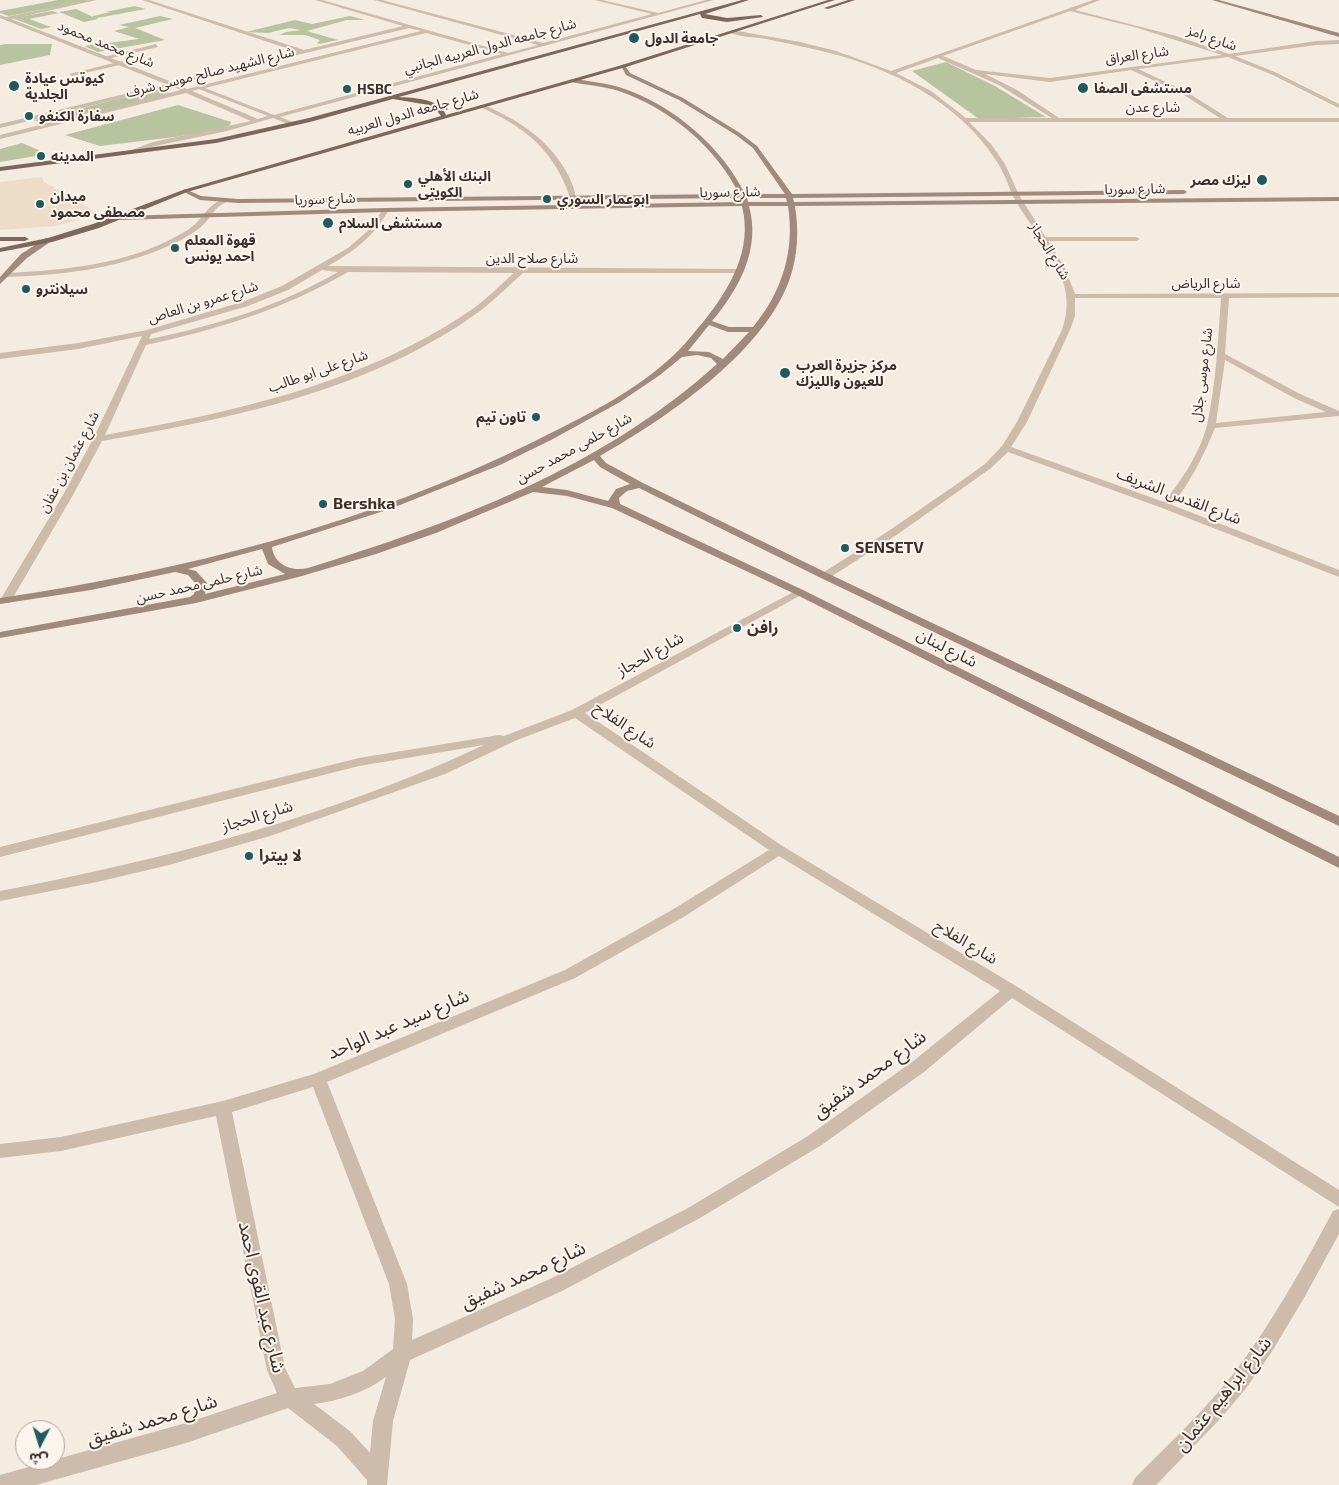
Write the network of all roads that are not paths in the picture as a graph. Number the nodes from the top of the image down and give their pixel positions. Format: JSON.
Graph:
{"nodes":[{"id":1,"x":96,"y":0,"type":"edge"},
{"id":2,"x":144,"y":0,"type":"edge"},
{"id":3,"x":317,"y":0,"type":"edge"},
{"id":4,"x":376,"y":0,"type":"edge"},
{"id":5,"x":596,"y":0,"type":"edge"},
{"id":6,"x":712,"y":0,"type":"edge"},
{"id":7,"x":747,"y":0,"type":"edge"},
{"id":8,"x":833,"y":0,"type":"edge"},
{"id":9,"x":853,"y":0,"type":"edge"},
{"id":10,"x":1098,"y":0,"type":"edge"},
{"id":11,"x":1214,"y":0,"type":"edge"},
{"id":12,"x":1239,"y":0,"type":"edge"},
{"id":13,"x":1247,"y":2,"type":"dead end"},
{"id":14,"x":1070,"y":10,"type":"junction"},
{"id":15,"x":705,"y":12,"type":"junction"},
{"id":16,"x":660,"y":14,"type":"junction"},
{"id":17,"x":782,"y":16,"type":"junction"},
{"id":18,"x":2,"y":18,"type":"edge"},
{"id":19,"x":1314,"y":21,"type":"dead end"},
{"id":20,"x":410,"y":26,"type":"junction"},
{"id":21,"x":1339,"y":28,"type":"edge"},
{"id":22,"x":427,"y":31,"type":"junction"},
{"id":23,"x":596,"y":31,"type":"junction"},
{"id":24,"x":732,"y":32,"type":"junction"},
{"id":25,"x":1327,"y":32,"type":"junction"},
{"id":26,"x":617,"y":35,"type":"junction"},
{"id":27,"x":1339,"y":35,"type":"edge"},
{"id":28,"x":1316,"y":42,"type":"junction"},
{"id":29,"x":1339,"y":42,"type":"edge"},
{"id":30,"x":544,"y":45,"type":"junction"},
{"id":31,"x":156,"y":46,"type":"dead end"},
{"id":32,"x":502,"y":46,"type":"dead end"},
{"id":33,"x":485,"y":47,"type":"junction"},
{"id":34,"x":305,"y":52,"type":"junction"},
{"id":35,"x":508,"y":54,"type":"junction"},
{"id":36,"x":1228,"y":55,"type":"junction"},
{"id":37,"x":939,"y":56,"type":"junction"},
{"id":38,"x":106,"y":57,"type":"junction"},
{"id":39,"x":322,"y":57,"type":"junction"},
{"id":40,"x":122,"y":63,"type":"junction"},
{"id":41,"x":624,"y":66,"type":"junction"},
{"id":42,"x":1130,"y":68,"type":"junction"},
{"id":43,"x":977,"y":71,"type":"junction"},
{"id":44,"x":892,"y":72,"type":"junction"},
{"id":45,"x":72,"y":74,"type":"dead end"},
{"id":46,"x":1050,"y":80,"type":"junction"},
{"id":47,"x":185,"y":81,"type":"junction"},
{"id":48,"x":572,"y":81,"type":"junction"},
{"id":49,"x":1043,"y":84,"type":"dead end"},
{"id":50,"x":170,"y":85,"type":"junction"},
{"id":51,"x":652,"y":85,"type":"junction"},
{"id":52,"x":200,"y":87,"type":"junction"},
{"id":53,"x":632,"y":88,"type":"junction"},
{"id":54,"x":185,"y":91,"type":"junction"},
{"id":55,"x":384,"y":99,"type":"junction"},
{"id":56,"x":482,"y":106,"type":"junction"},
{"id":57,"x":1339,"y":106,"type":"edge"},
{"id":58,"x":0,"y":116,"type":"edge"},
{"id":59,"x":275,"y":116,"type":"junction"},
{"id":60,"x":444,"y":116,"type":"junction"},
{"id":61,"x":966,"y":120,"type":"junction"},
{"id":62,"x":1058,"y":120,"type":"junction"},
{"id":63,"x":1226,"y":120,"type":"junction"},
{"id":64,"x":1339,"y":120,"type":"edge"},
{"id":65,"x":257,"y":121,"type":"junction"},
{"id":66,"x":15,"y":123,"type":"junction"},
{"id":67,"x":293,"y":124,"type":"junction"},
{"id":68,"x":0,"y":126,"type":"edge"},
{"id":69,"x":0,"y":137,"type":"edge"},
{"id":70,"x":128,"y":153,"type":"junction"},
{"id":71,"x":0,"y":169,"type":"edge"},
{"id":72,"x":185,"y":191,"type":"junction"},
{"id":73,"x":1270,"y":191,"type":"dead end"},
{"id":74,"x":1280,"y":191,"type":"dead end"},
{"id":75,"x":1300,"y":191,"type":"dead end"},
{"id":76,"x":1310,"y":191,"type":"dead end"},
{"id":77,"x":1329,"y":191,"type":"dead end"},
{"id":78,"x":1339,"y":191,"type":"edge"},
{"id":79,"x":1192,"y":192,"type":"dead end"},
{"id":80,"x":1015,"y":193,"type":"junction"},
{"id":81,"x":573,"y":197,"type":"junction"},
{"id":82,"x":745,"y":199,"type":"junction"},
{"id":83,"x":790,"y":199,"type":"junction"},
{"id":84,"x":1339,"y":199,"type":"edge"},
{"id":85,"x":225,"y":201,"type":"junction"},
{"id":86,"x":1020,"y":203,"type":"junction"},
{"id":87,"x":385,"y":210,"type":"junction"},
{"id":88,"x":207,"y":215,"type":"junction"},
{"id":89,"x":121,"y":218,"type":"junction"},
{"id":90,"x":70,"y":234,"type":"junction"},
{"id":91,"x":1136,"y":238,"type":"dead end"},
{"id":92,"x":0,"y":239,"type":"edge"},
{"id":93,"x":1043,"y":239,"type":"junction"},
{"id":94,"x":49,"y":240,"type":"junction"},
{"id":95,"x":0,"y":250,"type":"edge"},
{"id":96,"x":324,"y":268,"type":"junction"},
{"id":97,"x":346,"y":270,"type":"junction"},
{"id":98,"x":520,"y":271,"type":"junction"},
{"id":99,"x":741,"y":271,"type":"junction"},
{"id":100,"x":6,"y":275,"type":"junction"},
{"id":101,"x":0,"y":282,"type":"edge"},
{"id":102,"x":1225,"y":295,"type":"junction"},
{"id":103,"x":1339,"y":295,"type":"edge"},
{"id":104,"x":1073,"y":296,"type":"junction"},
{"id":105,"x":707,"y":322,"type":"junction"},
{"id":106,"x":755,"y":329,"type":"junction"},
{"id":107,"x":148,"y":332,"type":"junction"},
{"id":108,"x":143,"y":343,"type":"junction"},
{"id":109,"x":679,"y":355,"type":"junction"},
{"id":110,"x":1221,"y":355,"type":"junction"},
{"id":111,"x":0,"y":356,"type":"edge"},
{"id":112,"x":722,"y":364,"type":"junction"},
{"id":113,"x":1339,"y":414,"type":"edge"},
{"id":114,"x":1211,"y":426,"type":"junction"},
{"id":115,"x":98,"y":439,"type":"junction"},
{"id":116,"x":1006,"y":448,"type":"junction"},
{"id":117,"x":595,"y":456,"type":"junction"},
{"id":118,"x":640,"y":485,"type":"junction"},
{"id":119,"x":532,"y":489,"type":"junction"},
{"id":120,"x":616,"y":506,"type":"junction"},
{"id":121,"x":1166,"y":506,"type":"junction"},
{"id":122,"x":267,"y":546,"type":"junction"},
{"id":123,"x":174,"y":569,"type":"junction"},
{"id":124,"x":298,"y":574,"type":"junction"},
{"id":125,"x":1339,"y":574,"type":"edge"},
{"id":126,"x":825,"y":576,"type":"junction"},
{"id":127,"x":799,"y":592,"type":"junction"},
{"id":128,"x":2,"y":601,"type":"edge"},
{"id":129,"x":192,"y":601,"type":"junction"},
{"id":130,"x":0,"y":636,"type":"edge"},
{"id":131,"x":576,"y":713,"type":"junction"},
{"id":132,"x":513,"y":737,"type":"junction"},
{"id":133,"x":1339,"y":822,"type":"edge"},
{"id":134,"x":779,"y":850,"type":"junction"},
{"id":135,"x":0,"y":852,"type":"edge"},
{"id":136,"x":1339,"y":863,"type":"edge"},
{"id":137,"x":0,"y":896,"type":"edge"},
{"id":138,"x":1011,"y":990,"type":"junction"},
{"id":139,"x":318,"y":1079,"type":"junction"},
{"id":140,"x":223,"y":1108,"type":"junction"},
{"id":141,"x":0,"y":1150,"type":"edge"},
{"id":142,"x":1339,"y":1199,"type":"edge"},
{"id":143,"x":1339,"y":1217,"type":"edge"},
{"id":144,"x":402,"y":1354,"type":"junction"},
{"id":145,"x":290,"y":1398,"type":"junction"},
{"id":146,"x":378,"y":1481,"type":"edge"},
{"id":147,"x":0,"y":1485,"type":"edge"},
{"id":148,"x":1142,"y":1485,"type":"edge"}],
"edges":[{"from":1,"to":18,"type":"street"},
{"from":2,"to":34,"type":"street"},
{"from":3,"to":20,"type":"street"},
{"from":4,"to":30,"type":"street"},
{"from":5,"to":16,"type":"street"},
{"from":6,"to":16,"type":"street","name":"شارع جامعه الدول العربيه الجانبي"},
{"from":7,"to":15,"type":"main road","name":"شارع جامعه الدول العربيه"},
{"from":8,"to":17,"type":"main road","name":"شارع جامعه الدول العربيه"},
{"from":9,"to":17,"type":"main road"},
{"from":10,"to":14,"type":"street"},
{"from":11,"to":25,"type":"street"},
{"from":12,"to":13,"type":"street"},
{"from":14,"to":36,"type":"street","name":"شارع رامز"},
{"from":14,"to":37,"type":"street"},
{"from":15,"to":17,"type":"main road"},
{"from":15,"to":26,"type":"main road","name":"شارع جامعه الدول العربيه"},
{"from":16,"to":23,"type":"street","name":"شارع جامعه الدول العربيه الجانبي"},
{"from":17,"to":24,"type":"main road","name":"شارع جامعه الدول العربيه"},
{"from":18,"to":38,"type":"street","name":"شارع محمد محمود"},
{"from":19,"to":21,"type":"street"},
{"from":20,"to":22,"type":"street"},
{"from":20,"to":34,"type":"street","name":"شارع الشهيد صالح موسى شرف"},
{"from":22,"to":33,"type":"street"},
{"from":22,"to":39,"type":"street","name":"شارع الشهيد صالح موسى شرف"},
{"from":23,"to":26,"type":"main road"},
{"from":23,"to":30,"type":"street","name":"شارع جامعه الدول العربيه الجانبي"},
{"from":24,"to":41,"type":"main road","name":"شارع جامعه الدول العربيه"},
{"from":24,"to":44,"type":"street","name":"شارع الحجاز"},
{"from":25,"to":27,"type":"street"},
{"from":25,"to":28,"type":"street"},
{"from":26,"to":55,"type":"main road","name":"شارع جامعه الدول العربيه"},
{"from":28,"to":29,"type":"street","name":"شارع العراق"},
{"from":28,"to":36,"type":"street","name":"شارع العراق"},
{"from":30,"to":35,"type":"street","name":"شارع جامعه الدول العربيه الجانبي"},
{"from":31,"to":38,"type":"street"},
{"from":32,"to":33,"type":"street"},
{"from":33,"to":35,"type":"street"},
{"from":34,"to":39,"type":"street"},
{"from":34,"to":47,"type":"street","name":"شارع الشهيد صالح موسى شرف"},
{"from":35,"to":59,"type":"street","name":"شارع جامعه الدول العربيه الجانبي"},
{"from":36,"to":42,"type":"street","name":"شارع العراق"},
{"from":36,"to":57,"type":"street","name":"شارع رامز"},
{"from":37,"to":43,"type":"street"},
{"from":37,"to":44,"type":"street"},
{"from":38,"to":40,"type":"street","name":"شارع محمد محمود"},
{"from":39,"to":52,"type":"street","name":"شارع الشهيد صالح موسى شرف"},
{"from":40,"to":45,"type":"street"},
{"from":40,"to":50,"type":"street","name":"شارع محمد محمود"},
{"from":41,"to":48,"type":"main road","name":"شارع جامعه الدول العربيه"},
{"from":41,"to":51,"type":"street"},
{"from":42,"to":46,"type":"street","name":"شارع العراق"},
{"from":42,"to":63,"type":"street"},
{"from":43,"to":46,"type":"street","name":"شارع العراق"},
{"from":43,"to":62,"type":"street"},
{"from":44,"to":61,"type":"street","name":"شارع الحجاز"},
{"from":46,"to":49,"type":"street","name":"شارع العراق"},
{"from":47,"to":50,"type":"street","name":"شارع الشهيد صالح موسى شرف"},
{"from":47,"to":52,"type":"street"},
{"from":48,"to":53,"type":"street","name":"شارع حلمى محمد حسن"},
{"from":48,"to":56,"type":"main road","name":"شارع جامعه الدول العربيه"},
{"from":50,"to":54,"type":"street","name":"شارع محمد محمود"},
{"from":50,"to":66,"type":"street","name":"شارع الشهيد صالح موسى شرف"},
{"from":51,"to":53,"type":"street"},
{"from":51,"to":83,"type":"street"},
{"from":52,"to":54,"type":"street","name":"شارع الشهيد صالح موسى شرف"},
{"from":52,"to":59,"type":"street"},
{"from":53,"to":82,"type":"street","name":"شارع حلمى محمد حسن"},
{"from":54,"to":65,"type":"street","name":"شارع محمد محمود"},
{"from":54,"to":69,"type":"street","name":"شارع الشهيد صالح موسى شرف"},
{"from":55,"to":60,"type":"main road"},
{"from":55,"to":67,"type":"main road","name":"شارع جامعه الدول العربيه"},
{"from":56,"to":60,"type":"main road","name":"شارع جامعه الدول العربيه"},
{"from":56,"to":81,"type":"street"},
{"from":58,"to":66,"type":"street"},
{"from":59,"to":65,"type":"street","name":"شارع جامعه الدول العربيه الجانبي"},
{"from":59,"to":67,"type":"street"},
{"from":60,"to":72,"type":"main road","name":"شارع جامعه الدول العربيه"},
{"from":61,"to":62,"type":"street","name":"شارع عدن"},
{"from":61,"to":80,"type":"street","name":"شارع الحجاز"},
{"from":62,"to":63,"type":"street","name":"شارع عدن"},
{"from":63,"to":64,"type":"street","name":"شارع عدن"},
{"from":65,"to":70,"type":"street","name":"شارع جامعه الدول العربيه الجانبي"},
{"from":66,"to":68,"type":"street","name":"شارع الشهيد صالح موسى شرف"},
{"from":67,"to":70,"type":"main road","name":"شارع جامعه الدول العربيه"},
{"from":70,"to":71,"type":"main road","name":"شارع جامعه الدول العربيه"},
{"from":72,"to":85,"type":"street","name":"شارع سوريا"},
{"from":72,"to":89,"type":"main road","name":"شارع جامعه الدول العربيه"},
{"from":73,"to":74,"type":"street"},
{"from":75,"to":76,"type":"street"},
{"from":77,"to":78,"type":"street"},
{"from":79,"to":80,"type":"street","name":"شارع سوريا"},
{"from":80,"to":83,"type":"street","name":"شارع سوريا"},
{"from":80,"to":86,"type":"street","name":"شارع الحجاز"},
{"from":81,"to":82,"type":"street","name":"شارع سوريا"},
{"from":81,"to":85,"type":"street","name":"شارع سوريا"},
{"from":82,"to":83,"type":"street","name":"شارع سوريا"},
{"from":82,"to":87,"type":"street","name":"شارع سوريا"},
{"from":82,"to":99,"type":"street","name":"شارع حلمى محمد حسن"},
{"from":83,"to":86,"type":"street","name":"شارع سوريا"},
{"from":83,"to":106,"type":"street","name":"شارع حلمى محمد حسن"},
{"from":84,"to":86,"type":"street","name":"شارع سوريا"},
{"from":85,"to":88,"type":"street"},
{"from":86,"to":93,"type":"street","name":"شارع الحجاز"},
{"from":87,"to":88,"type":"street","name":"شارع سوريا"},
{"from":87,"to":96,"type":"street","name":"شارع عمرو بن العاص"},
{"from":88,"to":89,"type":"street","name":"شارع سوريا"},
{"from":88,"to":100,"type":"street"},
{"from":89,"to":90,"type":"main road","name":"شارع جامعه الدول العربيه"},
{"from":90,"to":92,"type":"main road"},
{"from":90,"to":94,"type":"main road","name":"شارع جامعه الدول العربيه"},
{"from":91,"to":93,"type":"street"},
{"from":93,"to":104,"type":"street","name":"شارع الحجاز"},
{"from":94,"to":95,"type":"main road","name":"شارع جامعه الدول العربيه"},
{"from":94,"to":100,"type":"street"},
{"from":96,"to":97,"type":"street","name":"شارع صلاح الدين"},
{"from":96,"to":107,"type":"street","name":"شارع عمرو بن العاص"},
{"from":97,"to":98,"type":"street","name":"شارع صلاح الدين"},
{"from":97,"to":108,"type":"street"},
{"from":98,"to":99,"type":"street","name":"شارع صلاح الدين"},
{"from":98,"to":115,"type":"street","name":"شارع على ابو طالب"},
{"from":99,"to":105,"type":"street","name":"شارع حلمى محمد حسن"},
{"from":100,"to":101,"type":"street"},
{"from":102,"to":103,"type":"street","name":"شارع الرياض"},
{"from":102,"to":104,"type":"street","name":"شارع الرياض"},
{"from":102,"to":110,"type":"street","name":"شارع موسى جلال"},
{"from":104,"to":116,"type":"street","name":"شارع الحجاز"},
{"from":105,"to":106,"type":"street"},
{"from":105,"to":109,"type":"street","name":"شارع حلمى محمد حسن"},
{"from":106,"to":112,"type":"street","name":"شارع حلمى محمد حسن"},
{"from":107,"to":108,"type":"street","name":"شارع عثمان بن عفان"},
{"from":107,"to":111,"type":"street","name":"شارع عمرو بن العاص"},
{"from":108,"to":115,"type":"street","name":"شارع عثمان بن عفان"},
{"from":109,"to":112,"type":"street"},
{"from":109,"to":122,"type":"street","name":"شارع حلمى محمد حسن"},
{"from":110,"to":113,"type":"street"},
{"from":110,"to":114,"type":"street","name":"شارع موسى جلال"},
{"from":112,"to":117,"type":"street","name":"شارع حلمى محمد حسن"},
{"from":113,"to":114,"type":"street"},
{"from":114,"to":121,"type":"street","name":"شارع موسى جلال"},
{"from":115,"to":128,"type":"street","name":"شارع عثمان بن عفان"},
{"from":116,"to":121,"type":"street","name":"شارع القدس الشريف"},
{"from":116,"to":126,"type":"street","name":"شارع الحجاز"},
{"from":117,"to":118,"type":"street","name":"شارع لبنان"},
{"from":117,"to":119,"type":"street","name":"شارع حلمى محمد حسن"},
{"from":118,"to":120,"type":"street"},
{"from":118,"to":126,"type":"street","name":"شارع لبنان"},
{"from":119,"to":120,"type":"street","name":"شارع لبنان"},
{"from":119,"to":124,"type":"street","name":"شارع حلمى محمد حسن"},
{"from":120,"to":127,"type":"street","name":"شارع لبنان"},
{"from":121,"to":125,"type":"street","name":"شارع القدس الشريف"},
{"from":122,"to":123,"type":"street","name":"شارع حلمى محمد حسن"},
{"from":122,"to":124,"type":"street"},
{"from":123,"to":128,"type":"street","name":"شارع حلمى محمد حسن"},
{"from":123,"to":129,"type":"street"},
{"from":124,"to":129,"type":"street","name":"شارع حلمى محمد حسن"},
{"from":126,"to":133,"type":"street","name":"شارع لبنان"},
{"from":127,"to":131,"type":"street","name":"شارع الحجاز"},
{"from":127,"to":136,"type":"street","name":"شارع لبنان"},
{"from":129,"to":130,"type":"street","name":"شارع حلمى محمد حسن"},
{"from":131,"to":132,"type":"street","name":"شارع الحجاز"},
{"from":131,"to":134,"type":"street","name":"شارع الفلاح"},
{"from":132,"to":135,"type":"street","name":"شارع الحجاز"},
{"from":132,"to":137,"type":"street","name":"شارع الحجاز"},
{"from":134,"to":138,"type":"street","name":"شارع الفلاح"},
{"from":134,"to":139,"type":"street","name":"شارع سيد عبد الواحد"},
{"from":138,"to":142,"type":"street","name":"شارع الفلاح"},
{"from":138,"to":144,"type":"street","name":"شارع محمد شفيق"},
{"from":139,"to":140,"type":"street","name":"شارع سيد عبد الواحد"},
{"from":139,"to":144,"type":"street","name":"شارع عبد القوى احمد"},
{"from":140,"to":141,"type":"street","name":"شارع سيد عبد الواحد"},
{"from":140,"to":145,"type":"street","name":"شارع عبد القوى احمد"},
{"from":143,"to":148,"type":"street","name":"شارع ابراهيم عثمان"},
{"from":144,"to":145,"type":"street","name":"شارع محمد شفيق"},
{"from":144,"to":146,"type":"street","name":"شارع عبد القوى احمد"},
{"from":145,"to":146,"type":"street","name":"شارع عبد القوى احمد"},
{"from":145,"to":147,"type":"street","name":"شارع محمد شفيق"}]}
